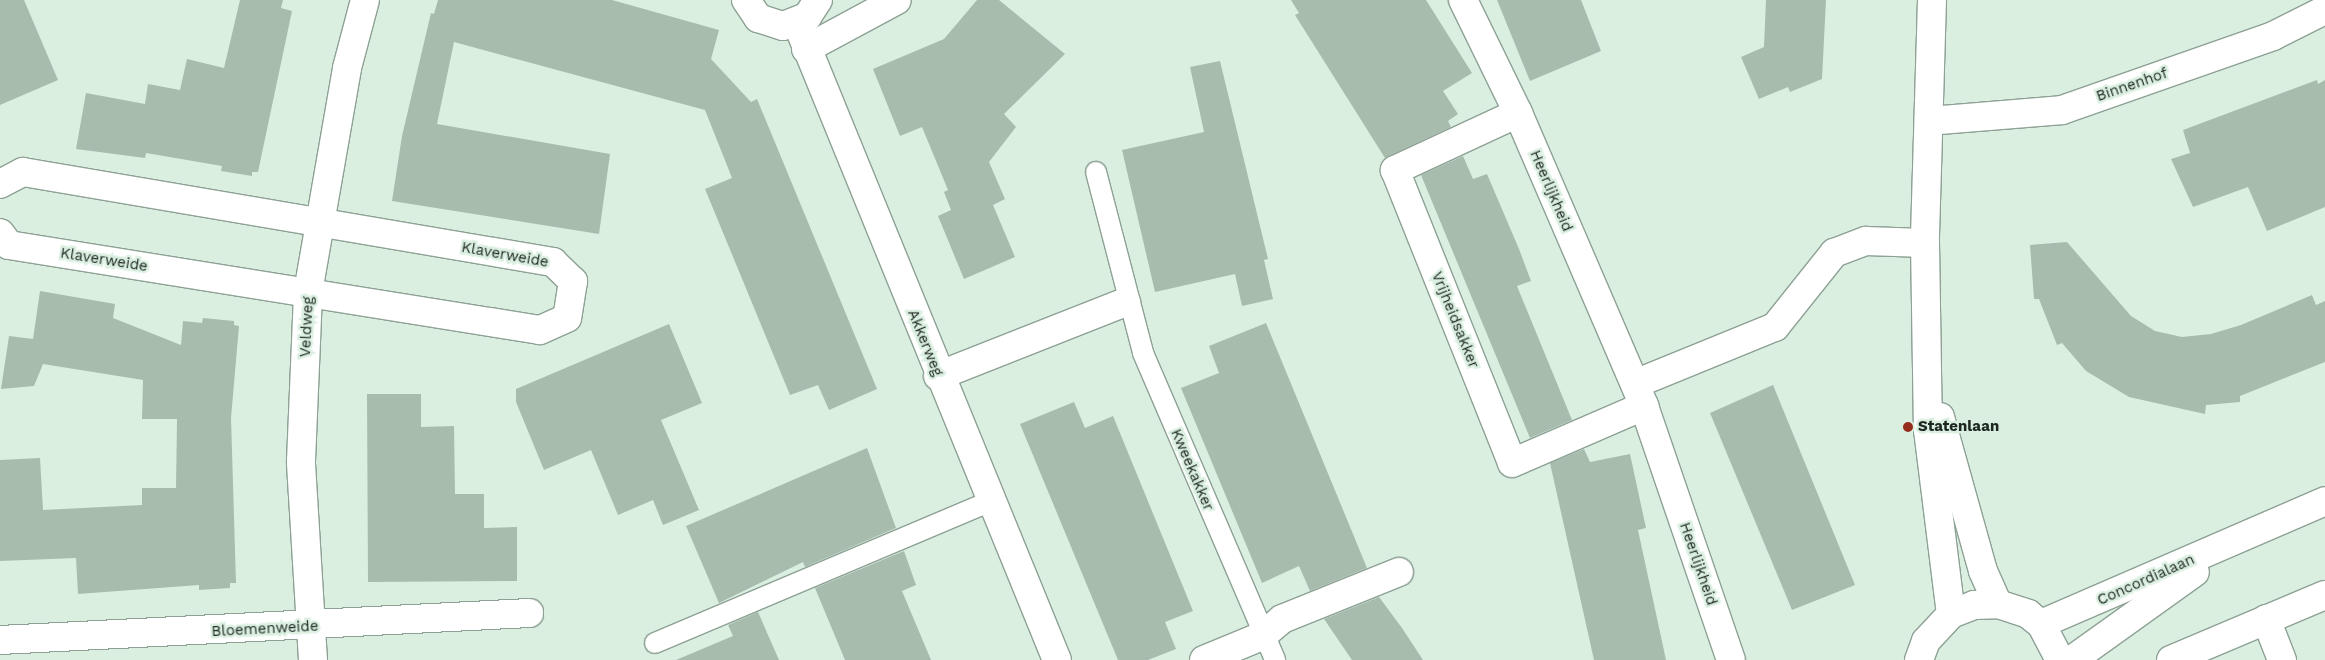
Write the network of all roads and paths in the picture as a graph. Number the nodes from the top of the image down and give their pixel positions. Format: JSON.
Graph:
{"nodes":[{"id":1,"x":365,"y":0,"type":"edge"},
{"id":2,"x":746,"y":0,"type":"edge"},
{"id":3,"x":818,"y":0,"type":"edge"},
{"id":4,"x":897,"y":0,"type":"edge"},
{"id":5,"x":1463,"y":0,"type":"edge"},
{"id":6,"x":1932,"y":0,"type":"edge"},
{"id":7,"x":2325,"y":10,"type":"edge"},
{"id":8,"x":797,"y":24,"type":"junction"},
{"id":9,"x":806,"y":49,"type":"junction"},
{"id":10,"x":1518,"y":113,"type":"junction"},
{"id":11,"x":1929,"y":121,"type":"junction"},
{"id":12,"x":1096,"y":172,"type":"dead end"},
{"id":13,"x":0,"y":184,"type":"edge"},
{"id":14,"x":319,"y":223,"type":"junction"},
{"id":15,"x":0,"y":234,"type":"edge"},
{"id":16,"x":1925,"y":243,"type":"junction"},
{"id":17,"x":308,"y":292,"type":"junction"},
{"id":18,"x":1126,"y":302,"type":"junction"},
{"id":19,"x":938,"y":376,"type":"junction"},
{"id":20,"x":1930,"y":378,"type":"junction"},
{"id":21,"x":1639,"y":395,"type":"junction"},
{"id":22,"x":991,"y":501,"type":"junction"},
{"id":23,"x":2325,"y":501,"type":"edge"},
{"id":24,"x":2250,"y":533,"type":"junction"},
{"id":25,"x":1399,"y":572,"type":"dead end"},
{"id":26,"x":2325,"y":595,"type":"edge"},
{"id":27,"x":1998,"y":604,"type":"junction"},
{"id":28,"x":529,"y":613,"type":"dead end"},
{"id":29,"x":1951,"y":614,"type":"junction"},
{"id":30,"x":2266,"y":620,"type":"junction"},
{"id":31,"x":2041,"y":624,"type":"junction"},
{"id":32,"x":308,"y":627,"type":"junction"},
{"id":33,"x":1262,"y":636,"type":"junction"},
{"id":34,"x":0,"y":640,"type":"edge"},
{"id":35,"x":655,"y":643,"type":"dead end"},
{"id":36,"x":313,"y":660,"type":"edge"},
{"id":37,"x":1057,"y":660,"type":"edge"},
{"id":38,"x":1204,"y":660,"type":"edge"},
{"id":39,"x":1276,"y":660,"type":"edge"},
{"id":40,"x":1731,"y":660,"type":"edge"},
{"id":41,"x":1919,"y":660,"type":"edge"},
{"id":42,"x":2060,"y":660,"type":"edge"},
{"id":43,"x":2072,"y":660,"type":"edge"},
{"id":44,"x":2171,"y":660,"type":"edge"},
{"id":45,"x":2282,"y":660,"type":"edge"}],
"edges":[{"from":1,"to":14,"type":"street","name":"Veldweg"},
{"from":2,"to":8,"type":"street"},
{"from":3,"to":8,"type":"street"},
{"from":4,"to":9,"type":"street"},
{"from":5,"to":10,"type":"street","name":"Heerlijkheid"},
{"from":6,"to":11,"type":"street"},
{"from":7,"to":11,"type":"street","name":"Binnenhof"},
{"from":8,"to":9,"type":"street","name":"Akkerweg"},
{"from":9,"to":19,"type":"street","name":"Akkerweg"},
{"from":10,"to":21,"type":"street","name":"Heerlijkheid"},
{"from":10,"to":21,"type":"street","name":"Vrijheidsakker"},
{"from":11,"to":16,"type":"street"},
{"from":12,"to":18,"type":"lane","name":"Kweekakker"},
{"from":13,"to":14,"type":"street","name":"Klaverweide"},
{"from":14,"to":17,"type":"street","name":"Veldweg"},
{"from":14,"to":17,"type":"street","name":"Klaverweide"},
{"from":15,"to":17,"type":"street","name":"Klaverweide"},
{"from":16,"to":20,"type":"street"},
{"from":16,"to":21,"type":"street"},
{"from":17,"to":32,"type":"street","name":"Veldweg"},
{"from":18,"to":19,"type":"street"},
{"from":18,"to":33,"type":"lane","name":"Kweekakker"},
{"from":19,"to":22,"type":"street","name":"Akkerweg"},
{"from":20,"to":27,"type":"street"},
{"from":20,"to":29,"type":"street"},
{"from":21,"to":40,"type":"street","name":"Heerlijkheid"},
{"from":22,"to":35,"type":"lane"},
{"from":22,"to":37,"type":"street","name":"Akkerweg"},
{"from":23,"to":24,"type":"street","name":"Concordialaan"},
{"from":24,"to":31,"type":"street","name":"Concordialaan"},
{"from":24,"to":43,"type":"street","name":"Concordialaan"},
{"from":25,"to":33,"type":"street"},
{"from":26,"to":30,"type":"street"},
{"from":27,"to":29,"type":"street"},
{"from":27,"to":31,"type":"street"},
{"from":28,"to":32,"type":"street","name":"Bloemenweide"},
{"from":29,"to":41,"type":"street"},
{"from":30,"to":44,"type":"street"},
{"from":30,"to":45,"type":"street"},
{"from":31,"to":42,"type":"street"},
{"from":32,"to":34,"type":"street","name":"Bloemenweide"},
{"from":32,"to":36,"type":"street","name":"Veldweg"},
{"from":33,"to":38,"type":"street"},
{"from":33,"to":39,"type":"lane","name":"Kweekakker"}]}
